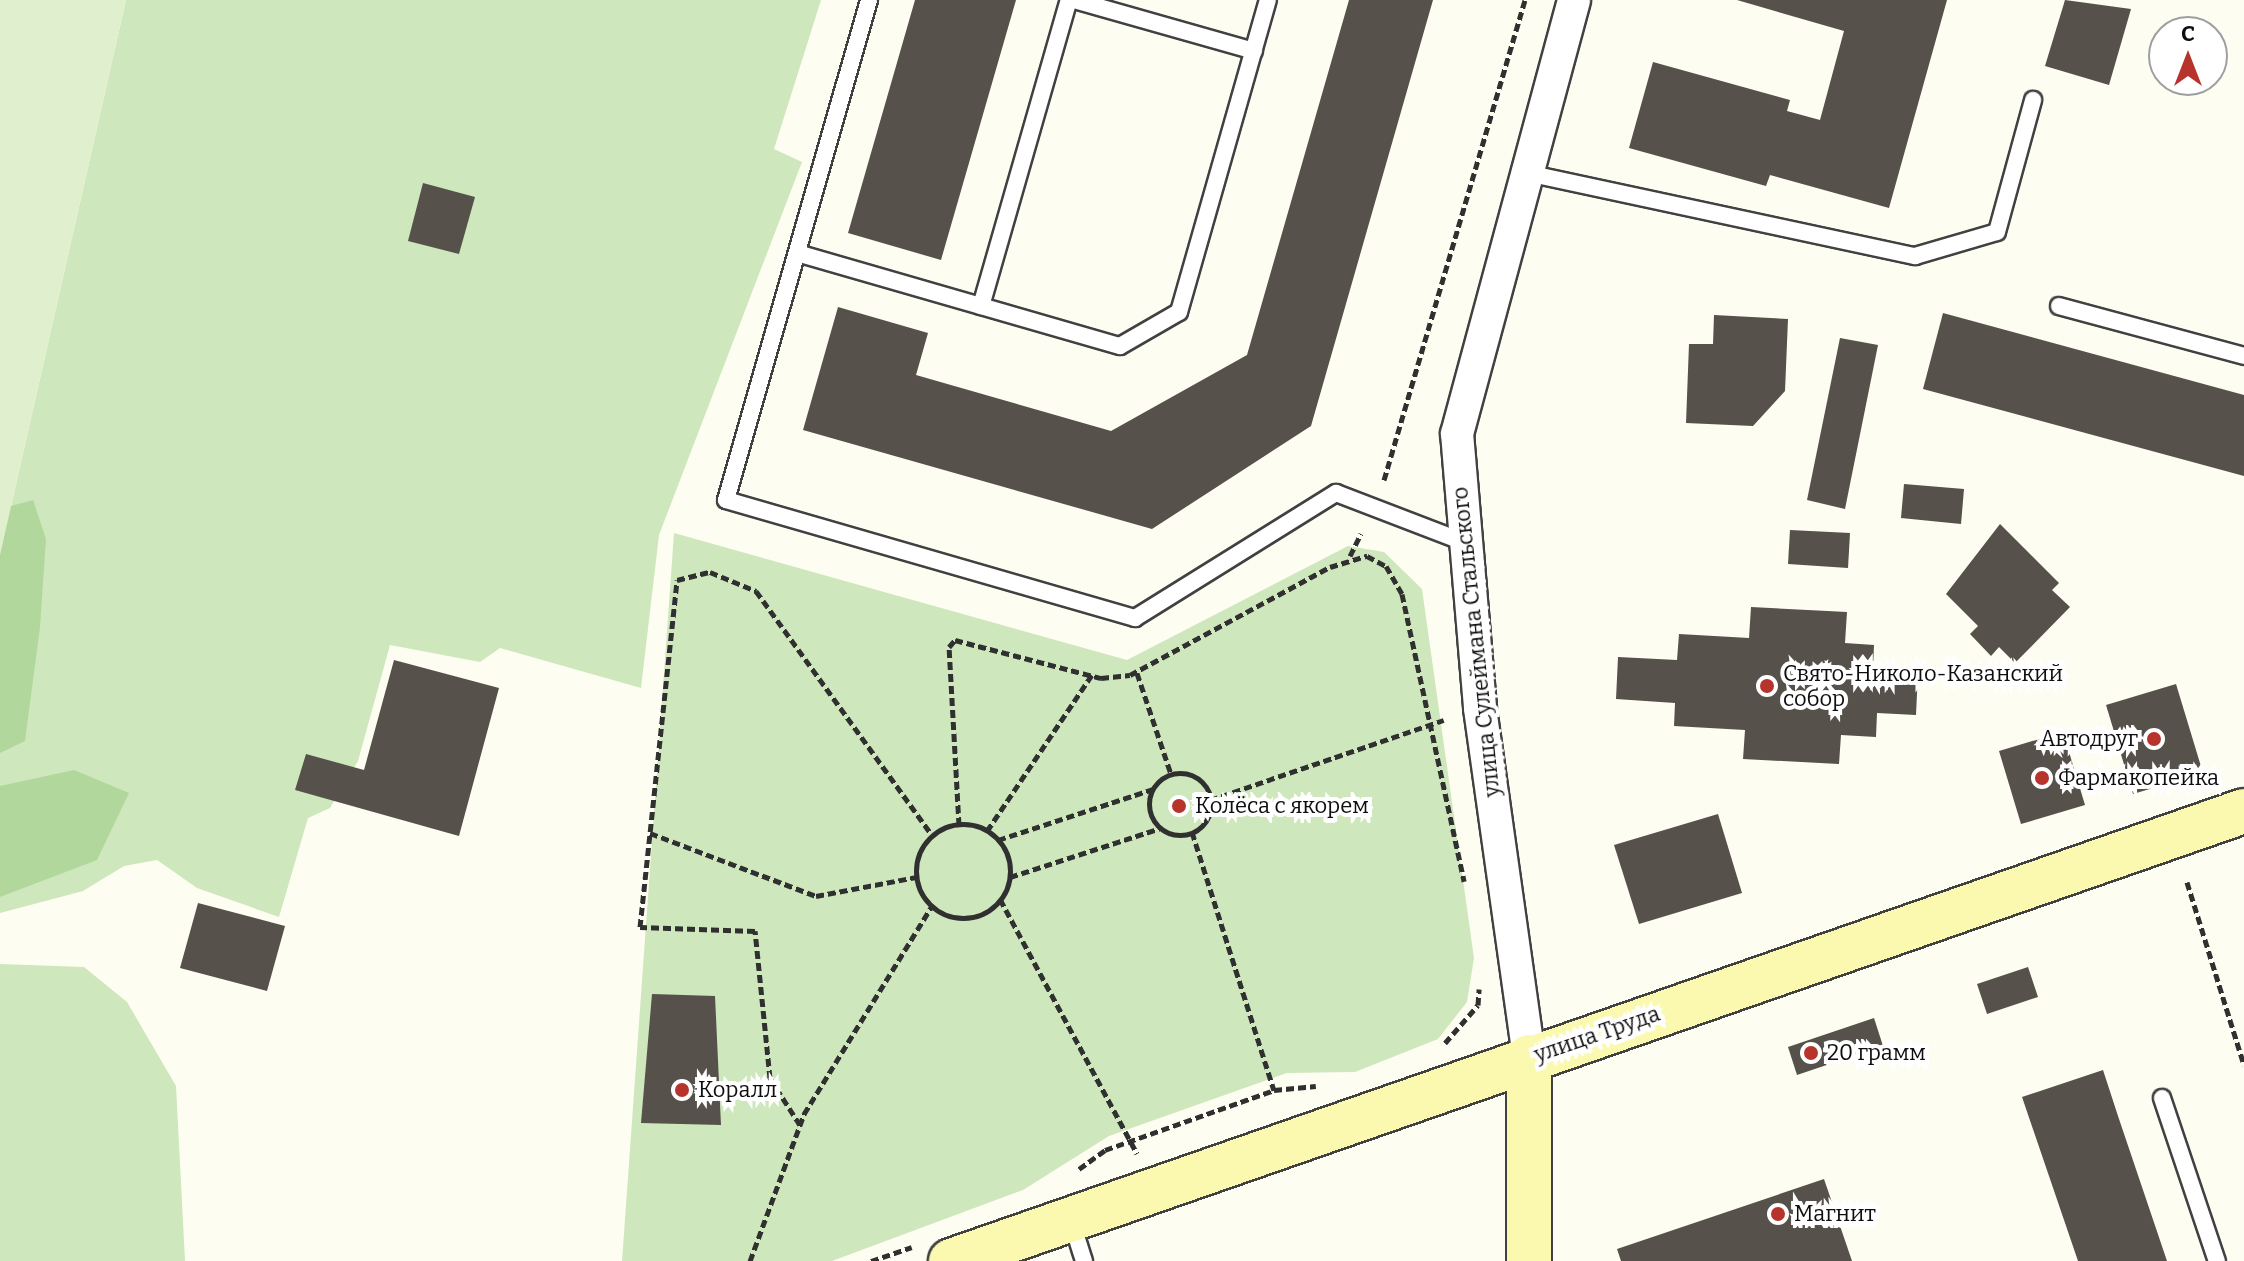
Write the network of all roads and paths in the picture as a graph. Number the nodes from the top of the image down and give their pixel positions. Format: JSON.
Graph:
{"nodes":[{"id":1,"x":869,"y":0,"type":"edge"},
{"id":2,"x":1071,"y":0,"type":"edge"},
{"id":3,"x":1268,"y":0,"type":"edge"},
{"id":4,"x":1525,"y":0,"type":"edge"},
{"id":5,"x":1574,"y":0,"type":"edge"},
{"id":6,"x":1254,"y":51,"type":"junction"},
{"id":7,"x":2033,"y":100,"type":"dead end"},
{"id":8,"x":1527,"y":173,"type":"junction"},
{"id":9,"x":797,"y":253,"type":"junction"},
{"id":10,"x":981,"y":306,"type":"junction"},
{"id":11,"x":2059,"y":306,"type":"dead end"},
{"id":12,"x":2244,"y":356,"type":"edge"},
{"id":13,"x":1373,"y":507,"type":"junction"},
{"id":14,"x":1461,"y":541,"type":"junction"},
{"id":15,"x":1349,"y":557,"type":"junction"},
{"id":16,"x":1137,"y":673,"type":"junction"},
{"id":17,"x":1092,"y":675,"type":"junction"},
{"id":18,"x":1480,"y":707,"type":"junction"},
{"id":19,"x":1433,"y":724,"type":"junction"},
{"id":20,"x":1171,"y":774,"type":"junction"},
{"id":21,"x":1153,"y":789,"type":"junction"},
{"id":22,"x":1210,"y":800,"type":"junction"},
{"id":23,"x":2244,"y":811,"type":"edge"},
{"id":24,"x":959,"y":825,"type":"junction"},
{"id":25,"x":1161,"y":828,"type":"junction"},
{"id":26,"x":987,"y":831,"type":"junction"},
{"id":27,"x":1192,"y":832,"type":"junction"},
{"id":28,"x":650,"y":833,"type":"junction"},
{"id":29,"x":933,"y":836,"type":"junction"},
{"id":30,"x":998,"y":840,"type":"junction"},
{"id":31,"x":917,"y":877,"type":"junction"},
{"id":32,"x":1010,"y":877,"type":"junction"},
{"id":33,"x":2187,"y":882,"type":"dead end"},
{"id":34,"x":1466,"y":893,"type":"dead end"},
{"id":35,"x":1000,"y":899,"type":"junction"},
{"id":36,"x":932,"y":906,"type":"junction"},
{"id":37,"x":1480,"y":982,"type":"dead end"},
{"id":38,"x":1435,"y":1052,"type":"dead end"},
{"id":39,"x":1529,"y":1057,"type":"junction"},
{"id":40,"x":2244,"y":1065,"type":"edge"},
{"id":41,"x":1334,"y":1085,"type":"dead end"},
{"id":42,"x":1274,"y":1090,"type":"junction"},
{"id":43,"x":2162,"y":1098,"type":"dead end"},
{"id":44,"x":800,"y":1125,"type":"junction"},
{"id":45,"x":1131,"y":1141,"type":"junction"},
{"id":46,"x":1071,"y":1175,"type":"dead end"},
{"id":47,"x":1157,"y":1189,"type":"junction"},
{"id":48,"x":1070,"y":1219,"type":"junction"},
{"id":49,"x":939,"y":1251,"type":"edge"},
{"id":50,"x":750,"y":1261,"type":"edge"},
{"id":51,"x":871,"y":1261,"type":"edge"},
{"id":52,"x":1084,"y":1261,"type":"edge"},
{"id":53,"x":1529,"y":1261,"type":"edge"},
{"id":54,"x":2217,"y":1261,"type":"edge"}],
"edges":[{"from":1,"to":9,"type":"lane"},
{"from":2,"to":6,"type":"lane"},
{"from":2,"to":10,"type":"lane"},
{"from":3,"to":6,"type":"lane"},
{"from":4,"to":13,"type":"path"},
{"from":5,"to":8,"type":"street","name":"улица Сулеймана Стальского"},
{"from":6,"to":10,"type":"lane"},
{"from":7,"to":8,"type":"lane"},
{"from":8,"to":14,"type":"street","name":"улица Сулеймана Стальского"},
{"from":9,"to":10,"type":"lane"},
{"from":9,"to":13,"type":"lane"},
{"from":11,"to":12,"type":"lane"},
{"from":13,"to":14,"type":"lane"},
{"from":13,"to":15,"type":"path"},
{"from":14,"to":18,"type":"street","name":"улица Сулеймана Стальского"},
{"from":15,"to":16,"type":"path"},
{"from":15,"to":19,"type":"path"},
{"from":16,"to":17,"type":"path"},
{"from":16,"to":20,"type":"path"},
{"from":17,"to":24,"type":"path"},
{"from":17,"to":26,"type":"path"},
{"from":18,"to":19,"type":"path"},
{"from":18,"to":39,"type":"street","name":"улица Сулеймана Стальского"},
{"from":19,"to":22,"type":"path"},
{"from":19,"to":34,"type":"path"},
{"from":20,"to":21,"type":"path"},
{"from":20,"to":22,"type":"path"},
{"from":21,"to":25,"type":"path"},
{"from":21,"to":30,"type":"path"},
{"from":22,"to":27,"type":"path"},
{"from":23,"to":39,"type":"main road","name":"улица Труда"},
{"from":24,"to":26,"type":"path"},
{"from":24,"to":29,"type":"path"},
{"from":25,"to":27,"type":"path"},
{"from":25,"to":32,"type":"path"},
{"from":26,"to":30,"type":"path"},
{"from":27,"to":42,"type":"path"},
{"from":28,"to":29,"type":"path"},
{"from":28,"to":31,"type":"path"},
{"from":28,"to":44,"type":"path"},
{"from":29,"to":31,"type":"path"},
{"from":30,"to":32,"type":"path"},
{"from":31,"to":36,"type":"path"},
{"from":32,"to":35,"type":"path"},
{"from":33,"to":40,"type":"path"},
{"from":35,"to":36,"type":"path"},
{"from":35,"to":45,"type":"path"},
{"from":36,"to":44,"type":"path"},
{"from":37,"to":38,"type":"path"},
{"from":39,"to":47,"type":"main road","name":"улица Труда"},
{"from":39,"to":53,"type":"main road"},
{"from":41,"to":42,"type":"path"},
{"from":42,"to":45,"type":"path"},
{"from":43,"to":54,"type":"lane"},
{"from":44,"to":50,"type":"path"},
{"from":45,"to":46,"type":"path"},
{"from":45,"to":47,"type":"path"},
{"from":47,"to":48,"type":"main road","name":"улица Труда"},
{"from":48,"to":49,"type":"main road","name":"улица Труда"},
{"from":48,"to":52,"type":"lane"},
{"from":49,"to":51,"type":"path"}]}
